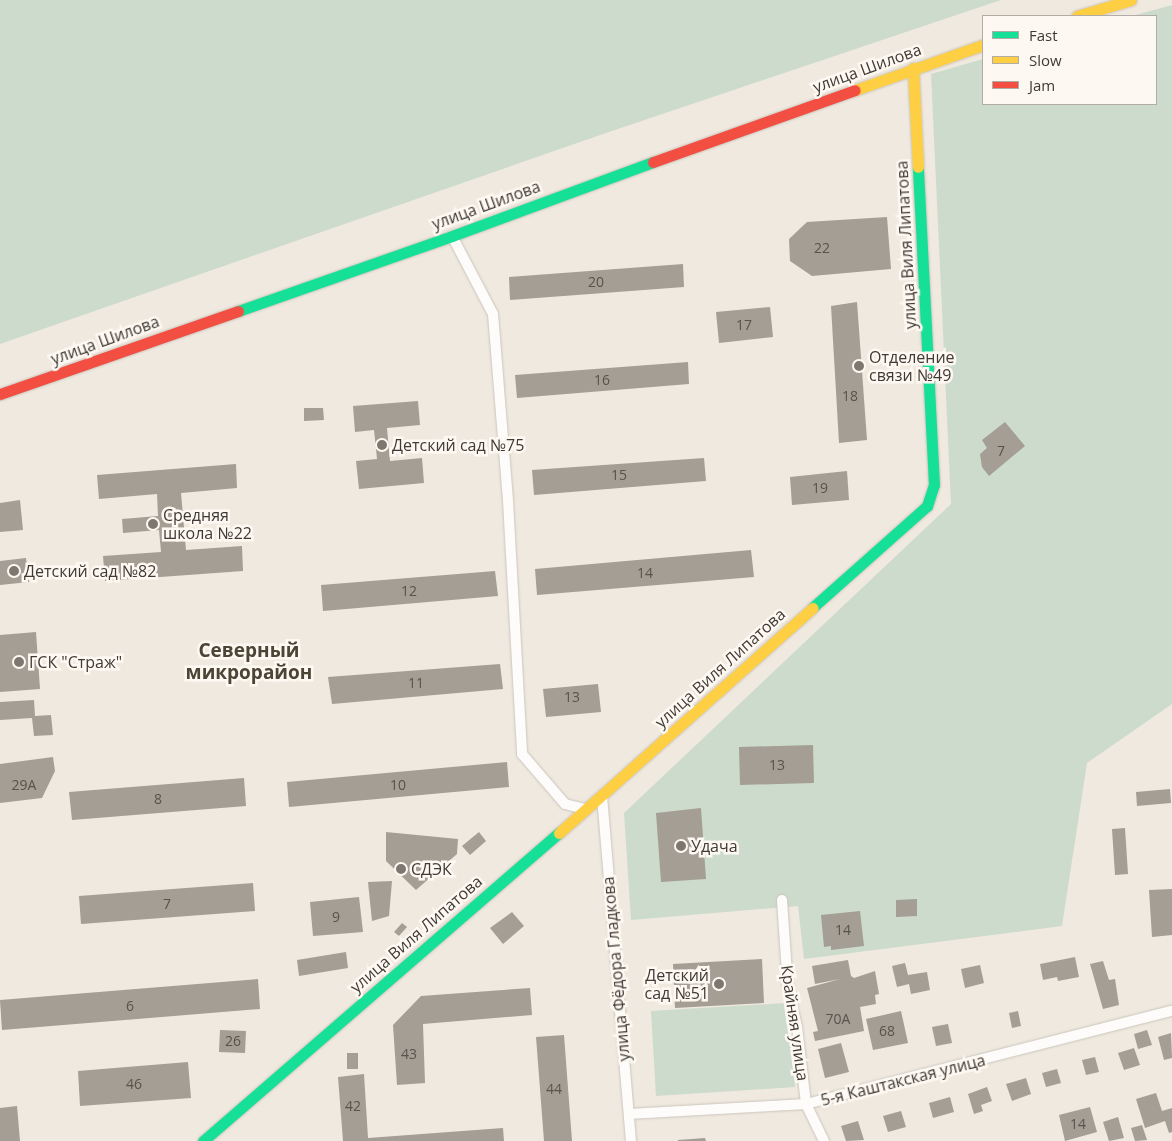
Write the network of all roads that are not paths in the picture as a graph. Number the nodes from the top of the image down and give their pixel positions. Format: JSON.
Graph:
{"nodes":[{"id":1,"x":1131,"y":0,"type":"edge"},
{"id":2,"x":1080,"y":15,"type":"edge"},
{"id":3,"x":982,"y":45,"type":"edge"},
{"id":4,"x":913,"y":68,"type":"junction"},
{"id":5,"x":452,"y":236,"type":"junction"},
{"id":6,"x":0,"y":394,"type":"edge"},
{"id":7,"x":602,"y":796,"type":"junction"},
{"id":8,"x":585,"y":809,"type":"junction"},
{"id":9,"x":782,"y":900,"type":"dead end"},
{"id":10,"x":1172,"y":1011,"type":"edge"},
{"id":11,"x":806,"y":1104,"type":"junction"},
{"id":12,"x":629,"y":1114,"type":"junction"},
{"id":13,"x":203,"y":1141,"type":"edge"},
{"id":14,"x":631,"y":1141,"type":"edge"},
{"id":15,"x":824,"y":1141,"type":"edge"}],
"edges":[{"from":1,"to":2,"type":"street"},
{"from":3,"to":4,"type":"street","name":"улица Шилова"},
{"from":4,"to":5,"type":"street","name":"улица Шилова"},
{"from":4,"to":7,"type":"street","name":"улица Виля Липатова"},
{"from":5,"to":6,"type":"street","name":"улица Шилова"},
{"from":5,"to":8,"type":"street"},
{"from":7,"to":8,"type":"street","name":"улица Виля Липатова"},
{"from":7,"to":12,"type":"street","name":"улица Фёдора Гладкова"},
{"from":8,"to":13,"type":"street","name":"улица Виля Липатова"},
{"from":9,"to":11,"type":"street","name":"Крайняя улица"},
{"from":10,"to":11,"type":"street","name":"5-я Каштакская улица"},
{"from":11,"to":12,"type":"street","name":"5-я Каштакская улица"},
{"from":11,"to":15,"type":"street","name":"Крайняя улица"},
{"from":12,"to":14,"type":"street","name":"улица Фёдора Гладкова"}]}
